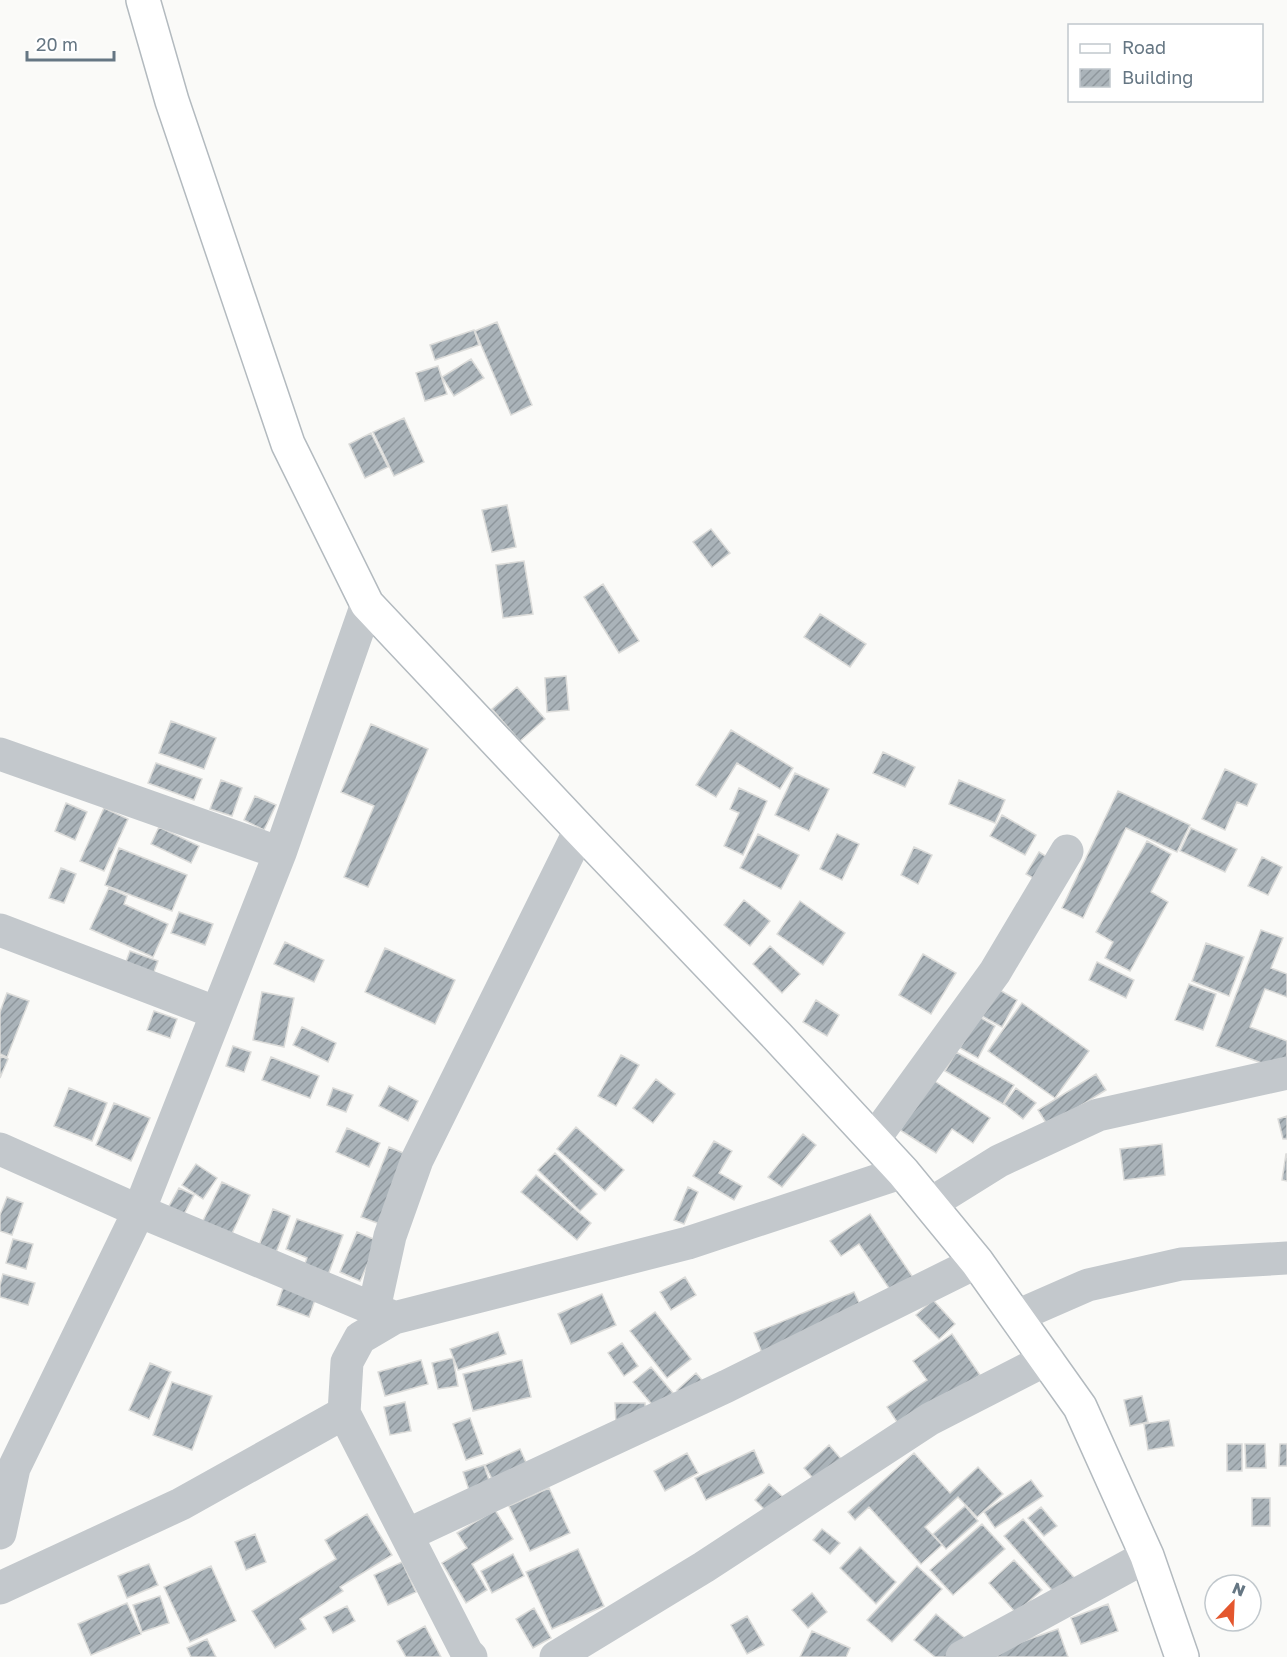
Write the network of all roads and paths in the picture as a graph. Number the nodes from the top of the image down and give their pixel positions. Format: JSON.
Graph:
{"nodes":[{"id":1,"x":142,"y":0,"type":"edge"},
{"id":2,"x":367,"y":604,"type":"junction"},
{"id":3,"x":0,"y":754,"type":"edge"},
{"id":4,"x":580,"y":830,"type":"junction"},
{"id":5,"x":1067,"y":851,"type":"dead end"},
{"id":6,"x":280,"y":853,"type":"junction"},
{"id":7,"x":0,"y":930,"type":"edge"},
{"id":8,"x":216,"y":1013,"type":"junction"},
{"id":9,"x":1287,"y":1074,"type":"edge"},
{"id":10,"x":873,"y":1139,"type":"junction"},
{"id":11,"x":0,"y":1149,"type":"edge"},
{"id":12,"x":903,"y":1172,"type":"junction"},
{"id":13,"x":930,"y":1204,"type":"junction"},
{"id":14,"x":139,"y":1211,"type":"junction"},
{"id":15,"x":1287,"y":1258,"type":"edge"},
{"id":16,"x":977,"y":1262,"type":"junction"},
{"id":17,"x":384,"y":1313,"type":"junction"},
{"id":18,"x":1017,"y":1316,"type":"junction"},
{"id":19,"x":1047,"y":1359,"type":"junction"},
{"id":20,"x":344,"y":1413,"type":"junction"},
{"id":21,"x":0,"y":1533,"type":"edge"},
{"id":22,"x":406,"y":1535,"type":"junction"},
{"id":23,"x":1147,"y":1556,"type":"junction"},
{"id":24,"x":0,"y":1588,"type":"edge"},
{"id":25,"x":471,"y":1657,"type":"edge"},
{"id":26,"x":556,"y":1657,"type":"edge"},
{"id":27,"x":962,"y":1657,"type":"edge"},
{"id":28,"x":1182,"y":1657,"type":"edge"}],
"edges":[{"from":1,"to":2,"type":"main road"},
{"from":2,"to":4,"type":"main road"},
{"from":2,"to":6,"type":"street"},
{"from":3,"to":6,"type":"street"},
{"from":4,"to":10,"type":"main road"},
{"from":4,"to":17,"type":"street"},
{"from":5,"to":10,"type":"street"},
{"from":6,"to":8,"type":"street"},
{"from":7,"to":8,"type":"street"},
{"from":8,"to":14,"type":"street"},
{"from":9,"to":13,"type":"street"},
{"from":10,"to":12,"type":"main road"},
{"from":11,"to":14,"type":"street"},
{"from":12,"to":13,"type":"main road"},
{"from":12,"to":17,"type":"street"},
{"from":13,"to":16,"type":"main road"},
{"from":14,"to":17,"type":"street"},
{"from":14,"to":21,"type":"street"},
{"from":15,"to":18,"type":"street"},
{"from":16,"to":18,"type":"main road"},
{"from":16,"to":22,"type":"street"},
{"from":17,"to":20,"type":"street"},
{"from":18,"to":19,"type":"main road"},
{"from":19,"to":23,"type":"main road"},
{"from":19,"to":26,"type":"street"},
{"from":20,"to":22,"type":"street"},
{"from":20,"to":24,"type":"street"},
{"from":22,"to":25,"type":"street"},
{"from":23,"to":27,"type":"street"},
{"from":23,"to":28,"type":"main road"}]}
